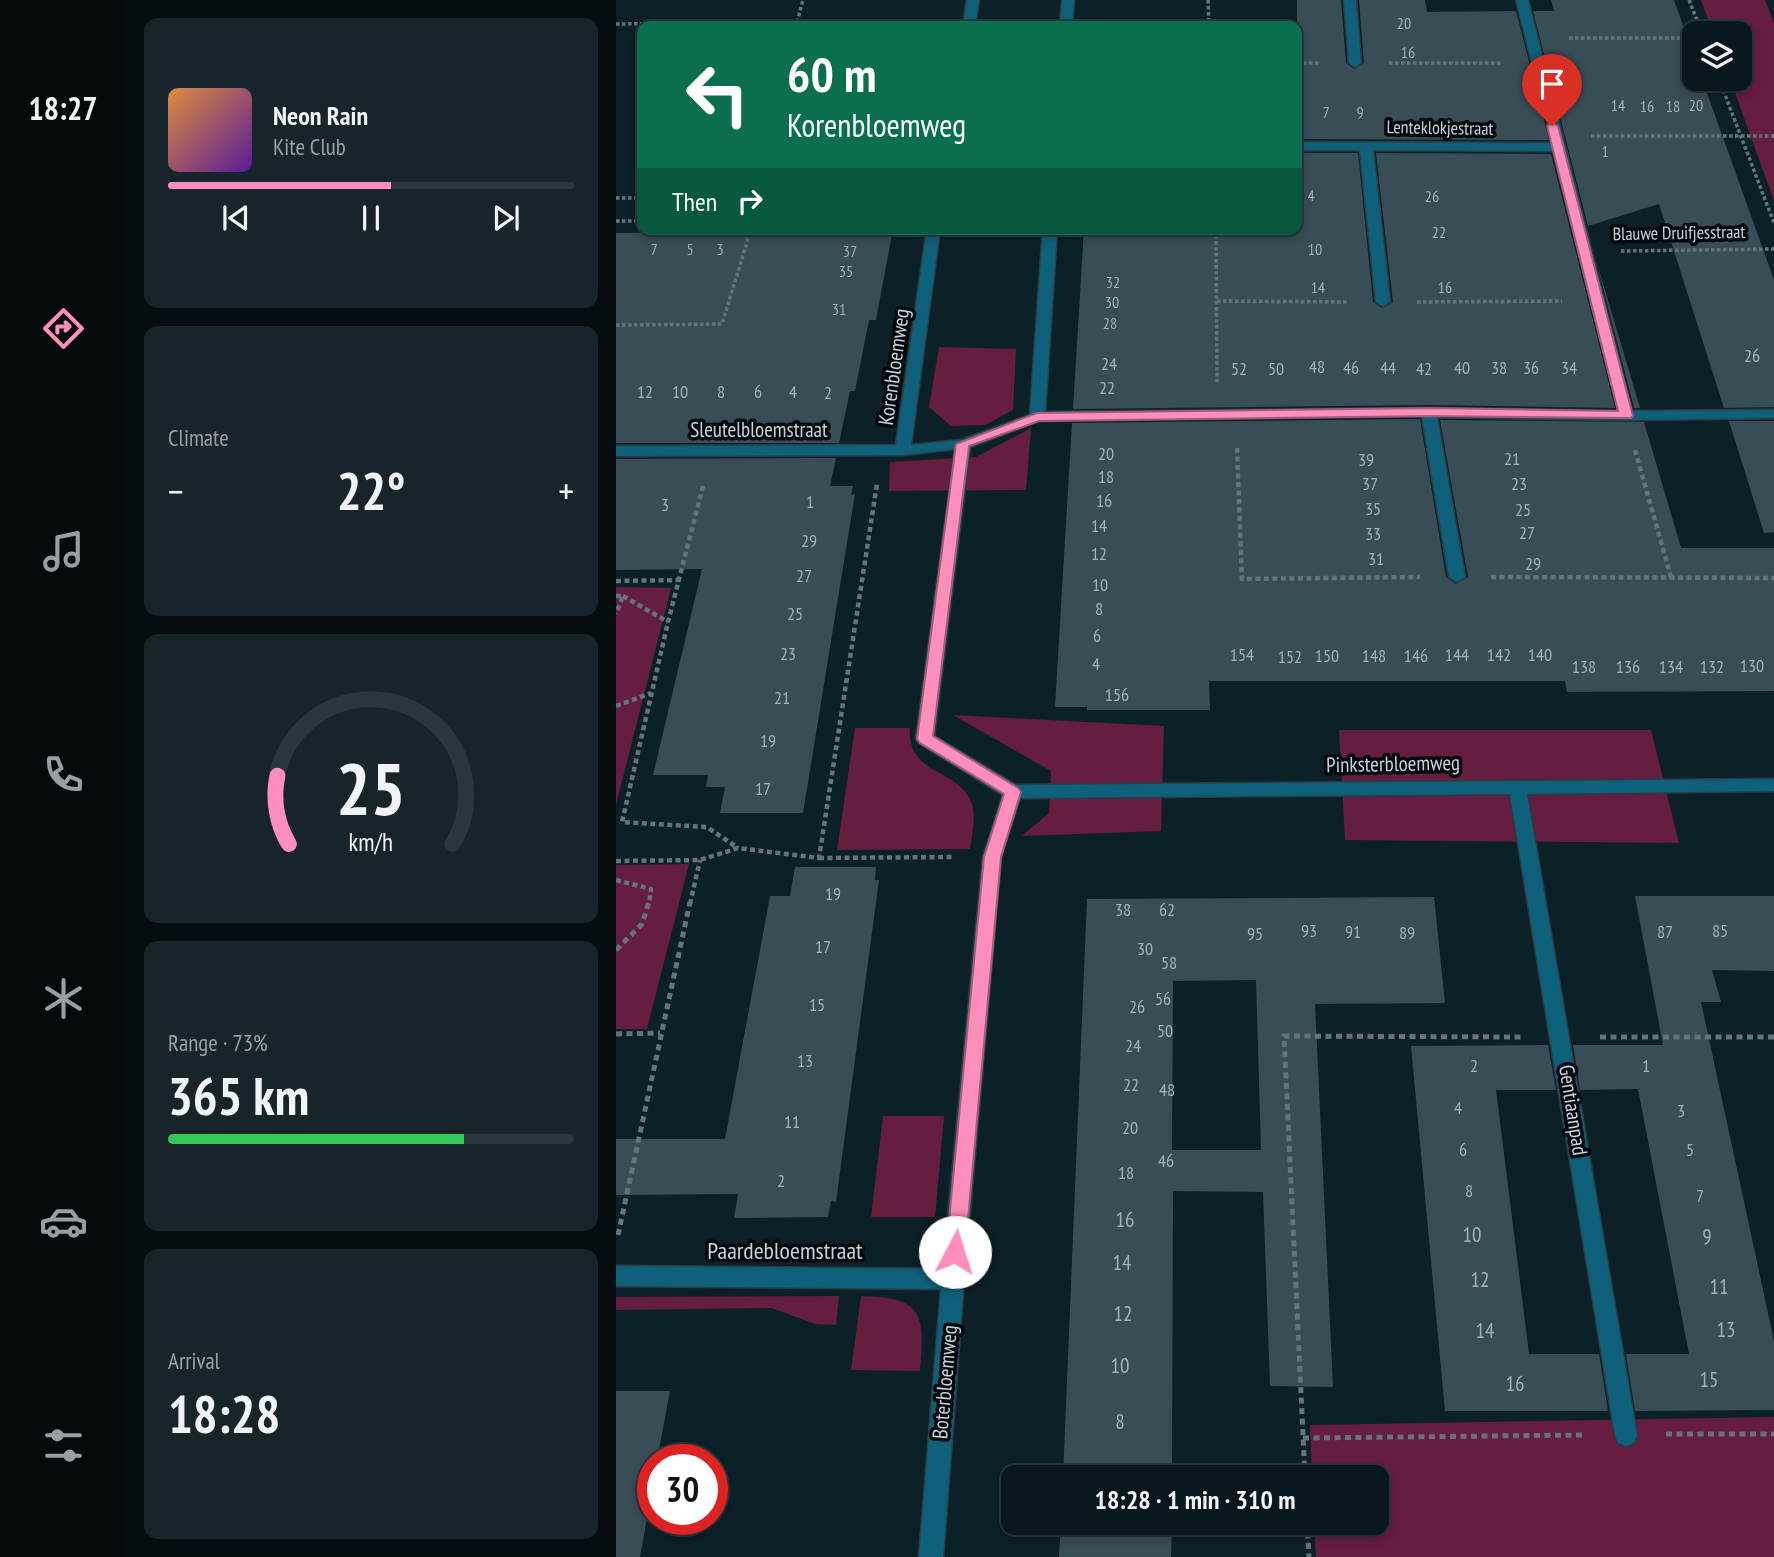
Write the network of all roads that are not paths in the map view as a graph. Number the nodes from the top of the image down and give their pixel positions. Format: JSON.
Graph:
{"nodes":[{"id":1,"x":973,"y":0,"type":"edge"},
{"id":2,"x":1068,"y":0,"type":"edge"},
{"id":3,"x":1350,"y":0,"type":"edge"},
{"id":4,"x":1522,"y":0,"type":"edge"},
{"id":5,"x":970,"y":21,"type":"edge"},
{"id":6,"x":1066,"y":21,"type":"edge"},
{"id":7,"x":1355,"y":63,"type":"road end"},
{"id":8,"x":1366,"y":145,"type":"junction"},
{"id":9,"x":1302,"y":146,"type":"edge"},
{"id":10,"x":1557,"y":147,"type":"junction"},
{"id":11,"x":933,"y":235,"type":"edge"},
{"id":12,"x":1049,"y":235,"type":"edge"},
{"id":13,"x":1383,"y":302,"type":"dead end"},
{"id":14,"x":1429,"y":412,"type":"junction"},
{"id":15,"x":1774,"y":414,"type":"edge"},
{"id":16,"x":1626,"y":416,"type":"junction"},
{"id":17,"x":1037,"y":417,"type":"junction"},
{"id":18,"x":963,"y":444,"type":"junction"},
{"id":19,"x":903,"y":450,"type":"junction"},
{"id":20,"x":616,"y":451,"type":"edge"},
{"id":21,"x":1457,"y":576,"type":"dead end"},
{"id":22,"x":1774,"y":785,"type":"edge"},
{"id":23,"x":1517,"y":786,"type":"junction"},
{"id":24,"x":1013,"y":792,"type":"junction"},
{"id":25,"x":616,"y":1276,"type":"edge"},
{"id":26,"x":953,"y":1279,"type":"junction"},
{"id":27,"x":1626,"y":1435,"type":"road end"},
{"id":28,"x":931,"y":1557,"type":"edge"}],
"edges":[{"from":1,"to":5,"type":"street"},
{"from":2,"to":6,"type":"street"},
{"from":3,"to":7,"type":"street"},
{"from":4,"to":10,"type":"street","name":"Blauwe Druifjesstraat"},
{"from":8,"to":9,"type":"street","name":"Lenteklokjestraat"},
{"from":8,"to":10,"type":"street","name":"Lenteklokjestraat"},
{"from":8,"to":13,"type":"street","name":"Lenteklokjestraat"},
{"from":10,"to":16,"type":"street","name":"Blauwe Druifjesstraat"},
{"from":11,"to":19,"type":"street","name":"Korenbloemweg"},
{"from":12,"to":17,"type":"street"},
{"from":14,"to":16,"type":"street","name":"Korenbloemweg"},
{"from":14,"to":17,"type":"street","name":"Korenbloemweg"},
{"from":14,"to":21,"type":"street"},
{"from":15,"to":16,"type":"street","name":"Korenbloemweg"},
{"from":17,"to":18,"type":"street","name":"Korenbloemweg"},
{"from":18,"to":19,"type":"street","name":"Korenbloemweg"},
{"from":18,"to":24,"type":"street"},
{"from":19,"to":20,"type":"street","name":"Sleutelbloemstraat"},
{"from":22,"to":23,"type":"street","name":"Pinksterbloemweg"},
{"from":23,"to":24,"type":"street","name":"Pinksterbloemweg"},
{"from":23,"to":27,"type":"street","name":"Gentiaanpad"},
{"from":24,"to":26,"type":"street","name":"Boterbloemweg"},
{"from":25,"to":26,"type":"street","name":"Paardebloemstraat"},
{"from":26,"to":28,"type":"street","name":"Boterbloemweg"}]}
